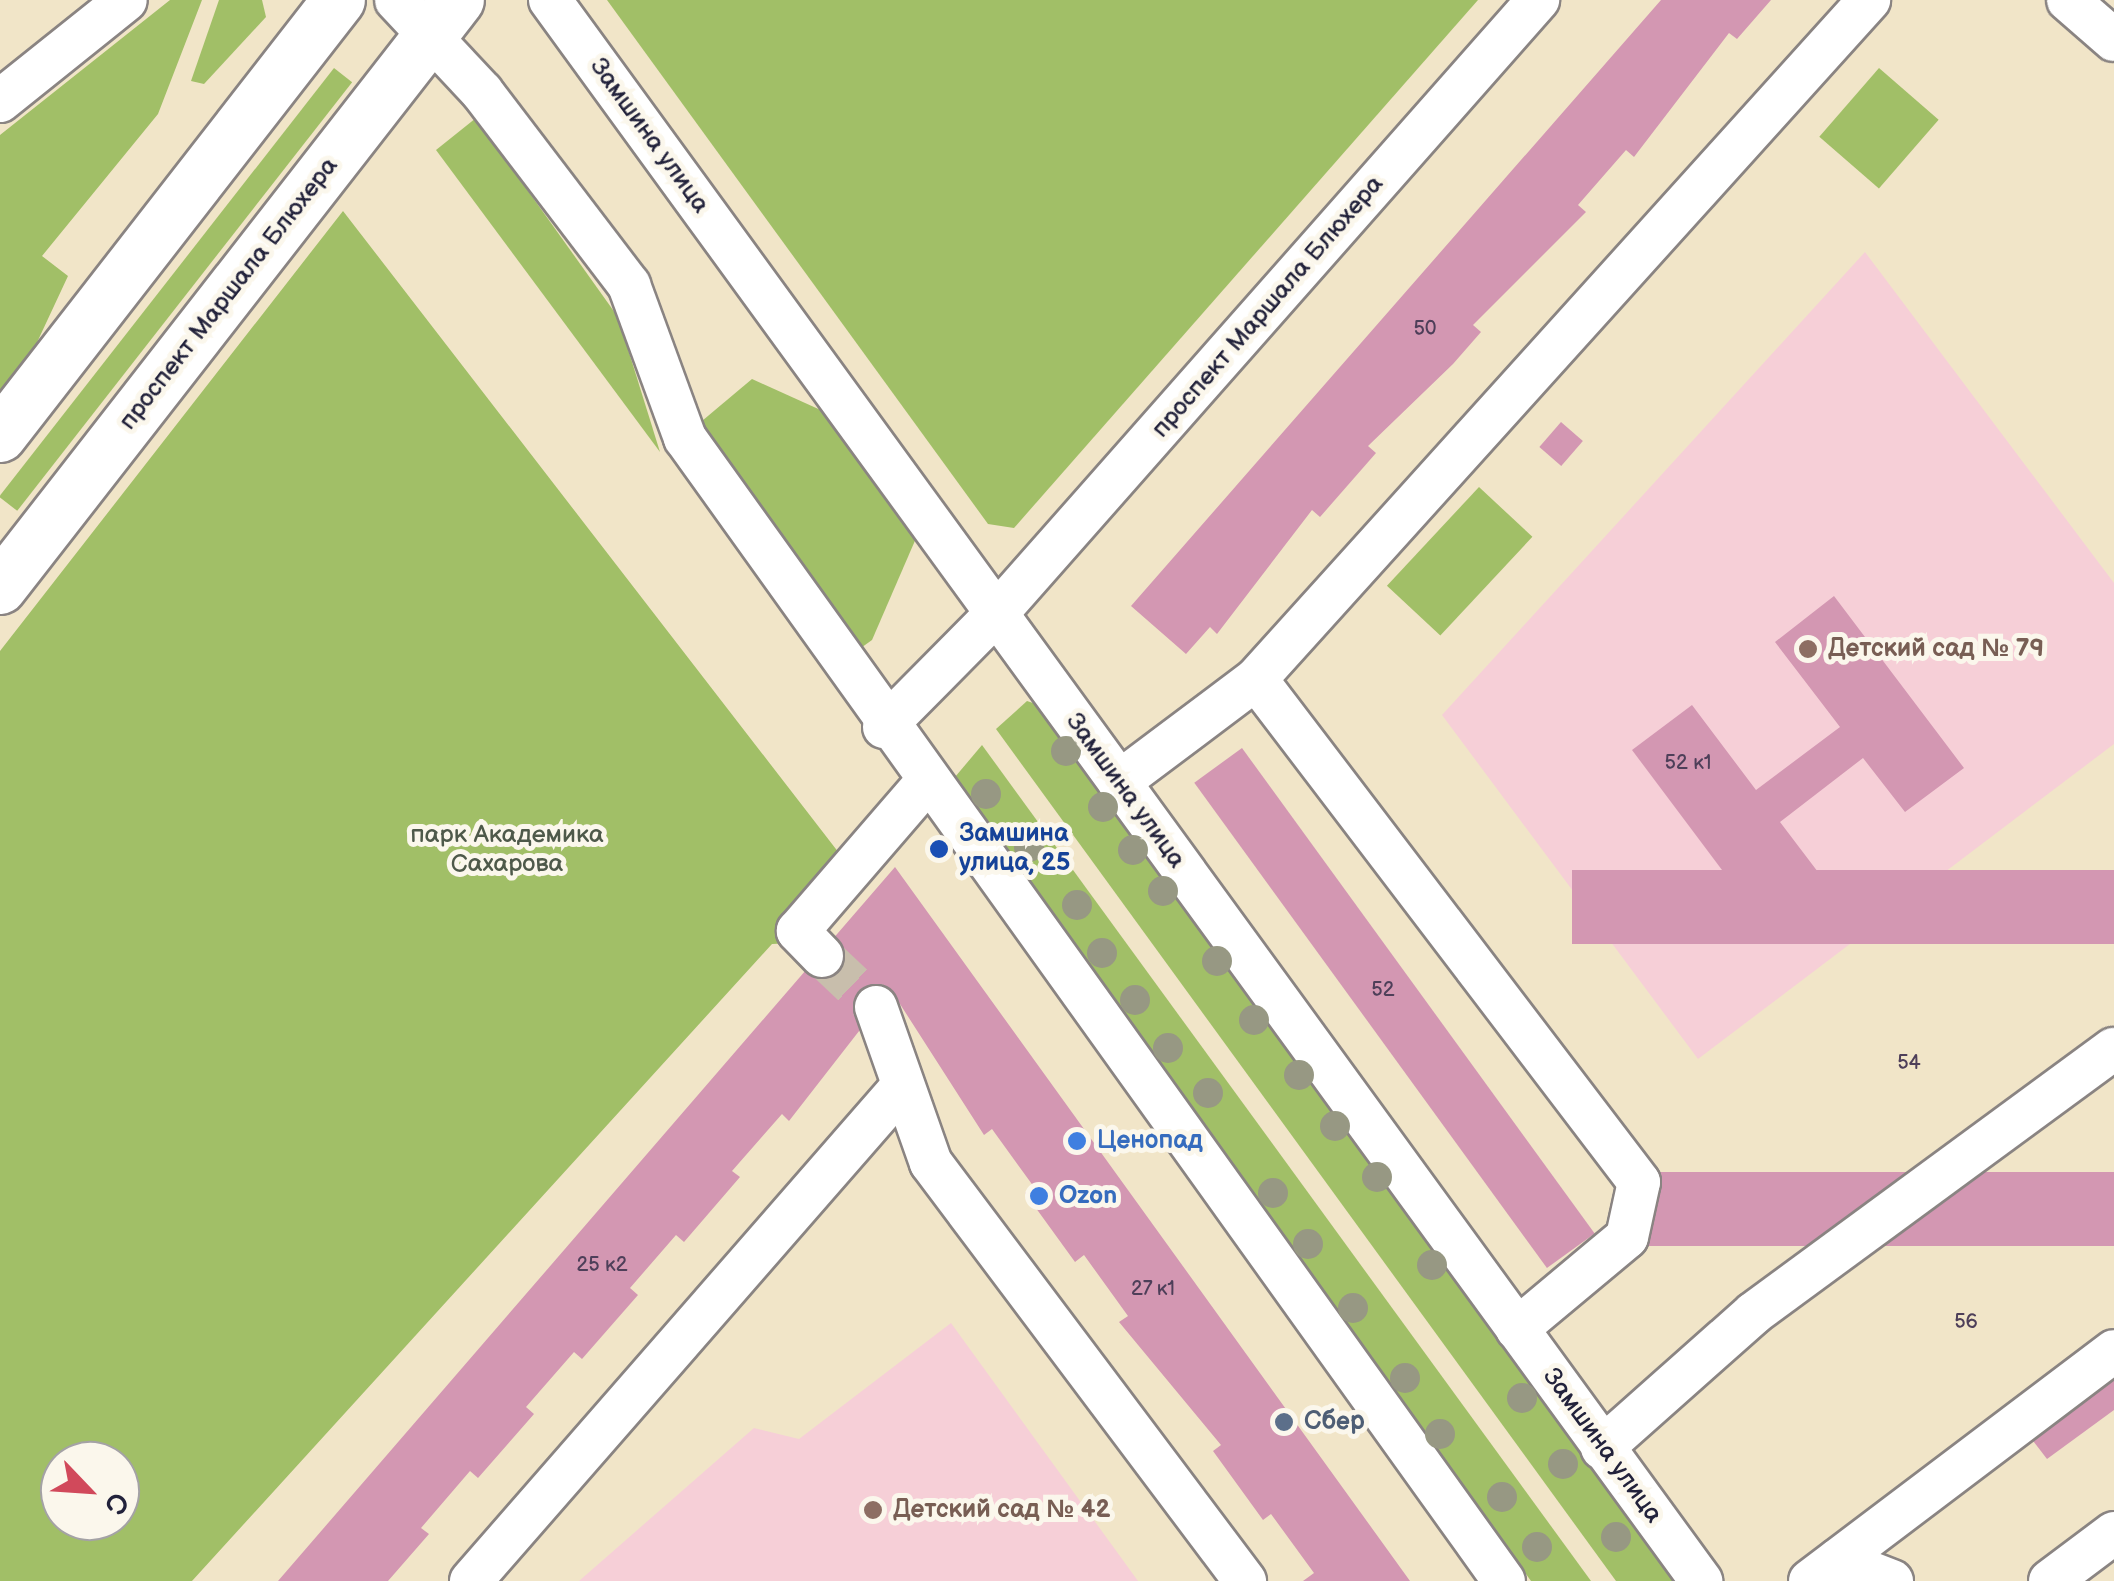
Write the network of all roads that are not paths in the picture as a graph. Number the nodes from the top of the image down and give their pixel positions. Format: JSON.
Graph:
{"nodes":[{"id":1,"x":126,"y":0,"type":"edge"},
{"id":2,"x":339,"y":0,"type":"edge"},
{"id":3,"x":550,"y":0,"type":"edge"},
{"id":4,"x":1538,"y":0,"type":"edge"},
{"id":5,"x":1869,"y":0,"type":"edge"},
{"id":6,"x":2068,"y":0,"type":"edge"},
{"id":7,"x":428,"y":11,"type":"edge"},
{"id":8,"x":2114,"y":40,"type":"edge"},
{"id":9,"x":0,"y":100,"type":"edge"},
{"id":10,"x":0,"y":436,"type":"edge"},
{"id":11,"x":0,"y":588,"type":"edge"},
{"id":12,"x":997,"y":613,"type":"junction"},
{"id":13,"x":1256,"y":679,"type":"junction"},
{"id":14,"x":884,"y":728,"type":"junction"},
{"id":15,"x":1119,"y":782,"type":"junction"},
{"id":16,"x":926,"y":784,"type":"junction"},
{"id":17,"x":822,"y":956,"type":"tunnel mouth"},
{"id":18,"x":876,"y":1007,"type":"tunnel mouth"},
{"id":19,"x":2114,"y":1049,"type":"edge"},
{"id":20,"x":901,"y":1088,"type":"junction"},
{"id":21,"x":1517,"y":1329,"type":"junction"},
{"id":22,"x":2114,"y":1351,"type":"edge"},
{"id":23,"x":1602,"y":1448,"type":"junction"},
{"id":24,"x":2114,"y":1533,"type":"edge"},
{"id":25,"x":1824,"y":1570,"type":"edge"},
{"id":26,"x":470,"y":1581,"type":"edge"},
{"id":27,"x":1245,"y":1581,"type":"edge"},
{"id":28,"x":1504,"y":1581,"type":"edge"},
{"id":29,"x":1702,"y":1581,"type":"edge"},
{"id":30,"x":1892,"y":1581,"type":"edge"},
{"id":31,"x":2050,"y":1581,"type":"edge"}],
"edges":[{"from":1,"to":9,"type":"street"},
{"from":2,"to":10,"type":"main road"},
{"from":3,"to":12,"type":"street","name":"Замшина улица"},
{"from":4,"to":12,"type":"street","name":"проспект Маршала Блюхера"},
{"from":5,"to":13,"type":"street"},
{"from":6,"to":8,"type":"street"},
{"from":7,"to":11,"type":"main road","name":"проспект Маршала Блюхера"},
{"from":7,"to":14,"type":"street"},
{"from":12,"to":14,"type":"street","name":"проспект Маршала Блюхера"},
{"from":12,"to":15,"type":"street","name":"Замшина улица"},
{"from":13,"to":15,"type":"street"},
{"from":13,"to":21,"type":"street"},
{"from":14,"to":16,"type":"street"},
{"from":15,"to":21,"type":"street","name":"Замшина улица"},
{"from":16,"to":17,"type":"street"},
{"from":16,"to":28,"type":"street"},
{"from":18,"to":20,"type":"street"},
{"from":19,"to":23,"type":"street"},
{"from":20,"to":26,"type":"street"},
{"from":20,"to":27,"type":"street"},
{"from":21,"to":23,"type":"street","name":"Замшина улица"},
{"from":22,"to":25,"type":"street"},
{"from":23,"to":29,"type":"street","name":"Замшина улица"},
{"from":24,"to":31,"type":"street"},
{"from":25,"to":30,"type":"street"}]}
